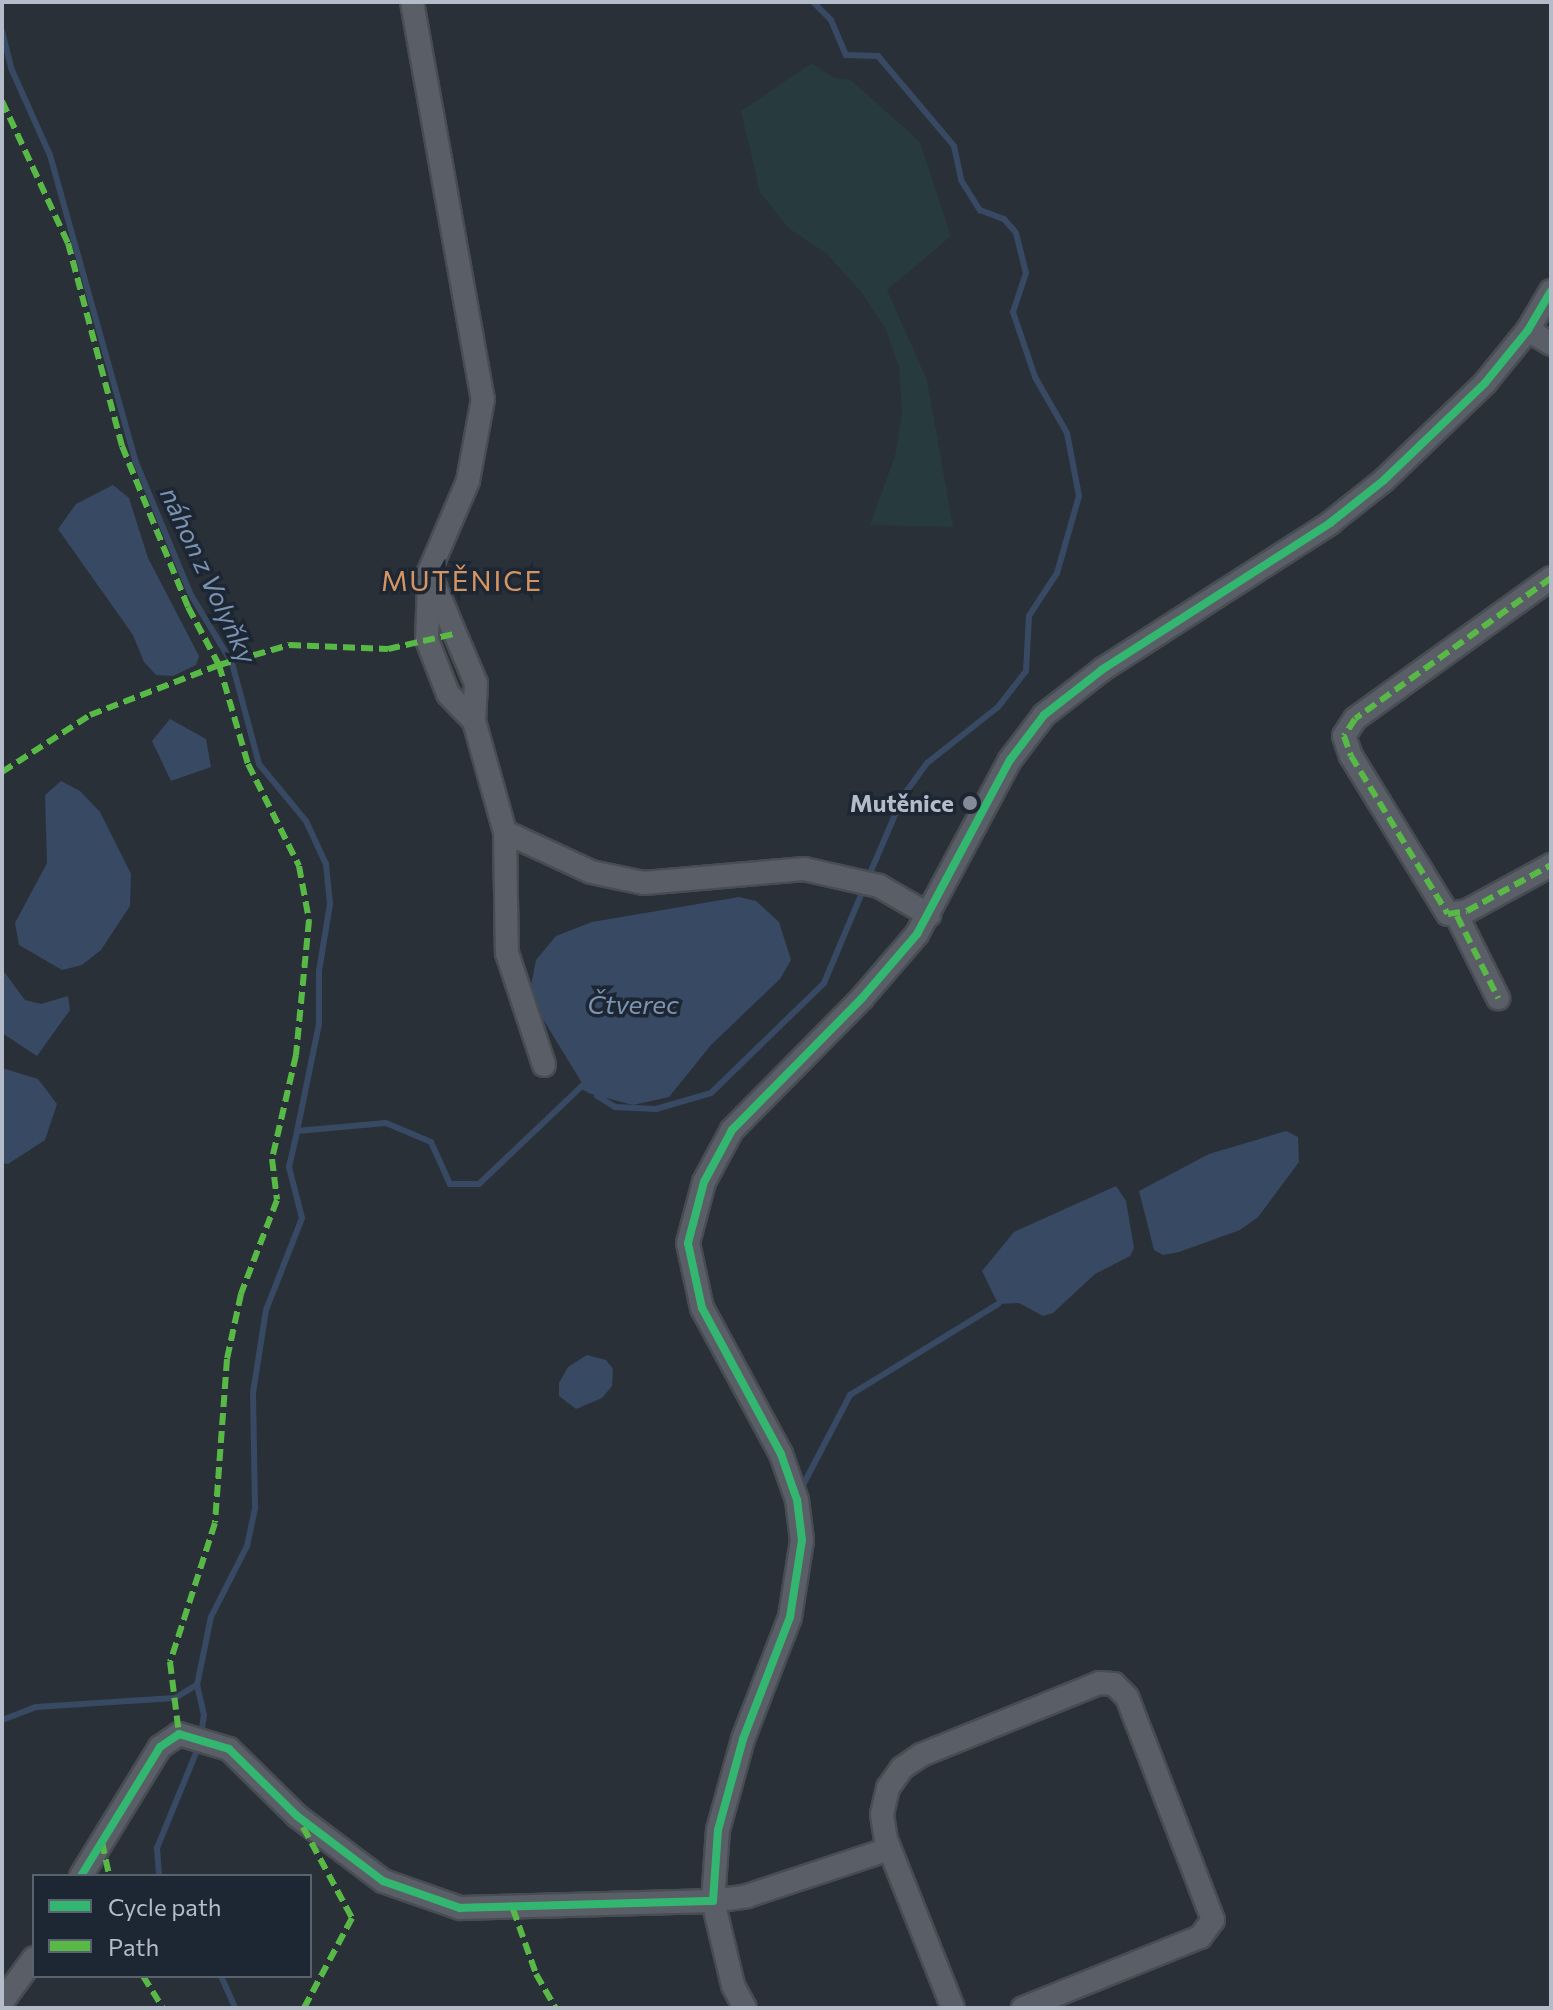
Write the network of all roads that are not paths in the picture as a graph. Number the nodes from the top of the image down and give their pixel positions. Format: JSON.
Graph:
{"nodes":[{"id":1,"x":412,"y":2,"type":"edge"},
{"id":2,"x":1551,"y":291,"type":"edge"},
{"id":3,"x":1528,"y":330,"type":"junction"},
{"id":4,"x":1551,"y":344,"type":"edge"},
{"id":5,"x":1551,"y":578,"type":"edge"},
{"id":6,"x":505,"y":832,"type":"junction"},
{"id":7,"x":1551,"y":865,"type":"edge"},
{"id":8,"x":929,"y":915,"type":"junction"},
{"id":9,"x":1457,"y":916,"type":"junction"},
{"id":10,"x":1498,"y":998,"type":"dead end"},
{"id":11,"x":544,"y":1065,"type":"dead end"},
{"id":12,"x":889,"y":1849,"type":"junction"},
{"id":13,"x":82,"y":1874,"type":"edge"},
{"id":14,"x":713,"y":1901,"type":"junction"},
{"id":15,"x":32,"y":1961,"type":"edge"},
{"id":16,"x":2,"y":2002,"type":"edge"},
{"id":17,"x":745,"y":2008,"type":"edge"},
{"id":18,"x":953,"y":2008,"type":"edge"},
{"id":19,"x":1023,"y":2008,"type":"edge"}],
"edges":[{"from":1,"to":6,"type":"street"},
{"from":2,"to":3,"type":"street"},
{"from":3,"to":4,"type":"street"},
{"from":3,"to":8,"type":"street"},
{"from":5,"to":9,"type":"street"},
{"from":6,"to":8,"type":"street"},
{"from":6,"to":11,"type":"street"},
{"from":7,"to":9,"type":"street"},
{"from":8,"to":14,"type":"street"},
{"from":9,"to":10,"type":"street"},
{"from":12,"to":14,"type":"street"},
{"from":12,"to":18,"type":"street"},
{"from":12,"to":19,"type":"street"},
{"from":13,"to":14,"type":"street"},
{"from":14,"to":17,"type":"street"},
{"from":15,"to":16,"type":"street"}]}
